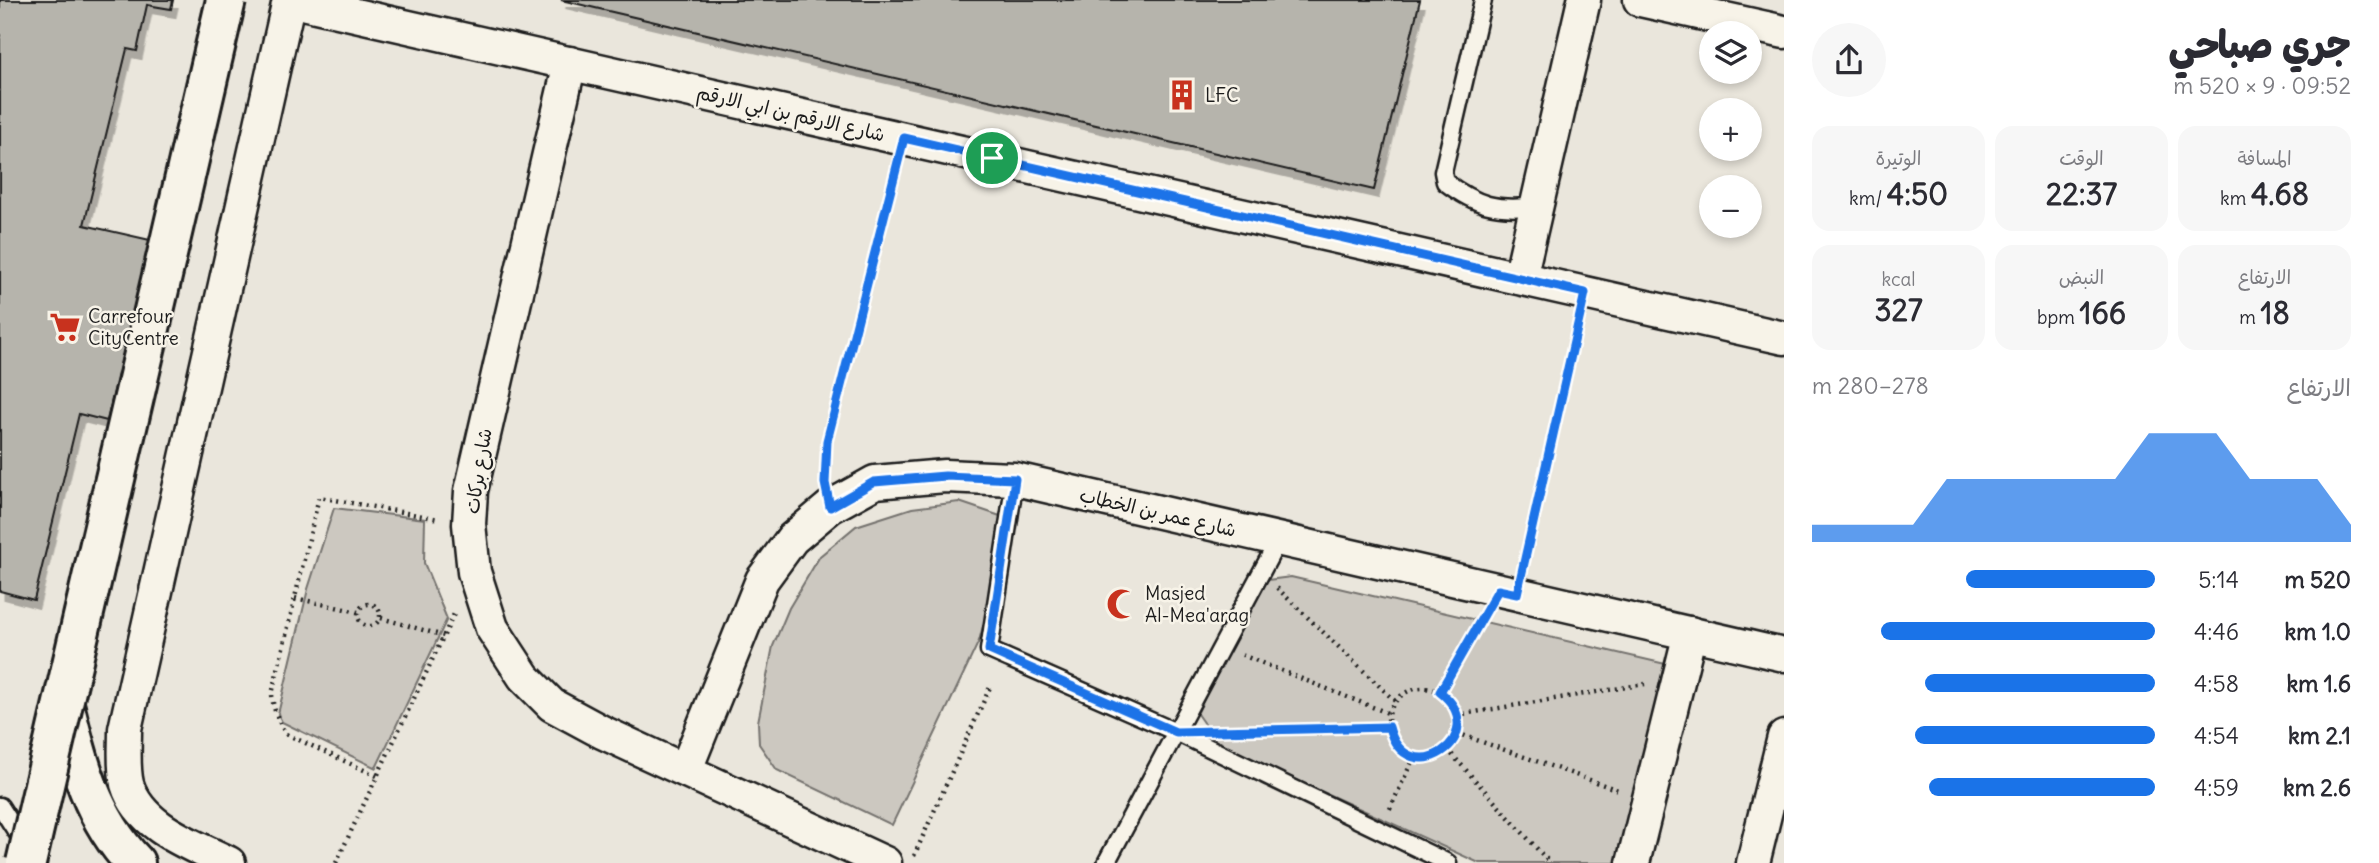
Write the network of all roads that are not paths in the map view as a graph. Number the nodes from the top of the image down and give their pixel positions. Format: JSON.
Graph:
{"nodes":[{"id":1,"x":226,"y":0,"type":"edge"},
{"id":2,"x":289,"y":0,"type":"edge"},
{"id":3,"x":1483,"y":0,"type":"edge"},
{"id":4,"x":1584,"y":0,"type":"edge"},
{"id":5,"x":1640,"y":0,"type":"edge"},
{"id":6,"x":1784,"y":32,"type":"edge"},
{"id":7,"x":570,"y":63,"type":"junction"},
{"id":8,"x":1537,"y":206,"type":"junction"},
{"id":9,"x":1520,"y":278,"type":"junction"},
{"id":10,"x":1784,"y":338,"type":"edge"},
{"id":11,"x":1015,"y":479,"type":"junction"},
{"id":12,"x":1279,"y":539,"type":"junction"},
{"id":13,"x":1690,"y":633,"type":"junction"},
{"id":14,"x":1784,"y":655,"type":"edge"},
{"id":15,"x":64,"y":704,"type":"junction"},
{"id":16,"x":1176,"y":732,"type":"junction"},
{"id":17,"x":1784,"y":737,"type":"edge"},
{"id":18,"x":686,"y":769,"type":"junction"},
{"id":19,"x":0,"y":806,"type":"edge"},
{"id":20,"x":1775,"y":813,"type":"edge"},
{"id":21,"x":26,"y":863,"type":"edge"},
{"id":22,"x":34,"y":863,"type":"edge"},
{"id":23,"x":135,"y":863,"type":"edge"},
{"id":24,"x":229,"y":863,"type":"edge"},
{"id":25,"x":885,"y":863,"type":"edge"},
{"id":26,"x":1107,"y":863,"type":"edge"},
{"id":27,"x":1448,"y":863,"type":"edge"},
{"id":28,"x":1633,"y":863,"type":"edge"},
{"id":29,"x":1753,"y":863,"type":"edge"}],
"edges":[{"from":1,"to":15,"type":"main road","bridge":true},
{"from":2,"to":7,"type":"street","name":"شارع الارقم بن ابي الارقم"},
{"from":2,"to":24,"type":"street"},
{"from":3,"to":8,"type":"lane"},
{"from":4,"to":8,"type":"street"},
{"from":5,"to":6,"type":"street"},
{"from":7,"to":9,"type":"street","name":"شارع الارقم بن ابي الارقم"},
{"from":7,"to":18,"type":"street","name":"شارع بركات"},
{"from":8,"to":9,"type":"street"},
{"from":9,"to":10,"type":"street","name":"شارع الارقم بن ابي الارقم"},
{"from":11,"to":12,"type":"street","name":"شارع عمر بن الخطاب"},
{"from":11,"to":16,"type":"lane"},
{"from":11,"to":18,"type":"street","name":"شارع عمر بن الخطاب"},
{"from":12,"to":13,"type":"street","name":"شارع عمر بن الخطاب"},
{"from":12,"to":16,"type":"lane"},
{"from":13,"to":14,"type":"street","name":"شارع عمر بن الخطاب"},
{"from":13,"to":28,"type":"street"},
{"from":15,"to":21,"type":"main road","bridge":true},
{"from":15,"to":23,"type":"main road"},
{"from":16,"to":26,"type":"lane"},
{"from":16,"to":27,"type":"lane"},
{"from":17,"to":20,"type":"street"},
{"from":18,"to":25,"type":"street","name":"شارع بركات"},
{"from":19,"to":22,"type":"lane"},
{"from":20,"to":29,"type":"street"}]}
